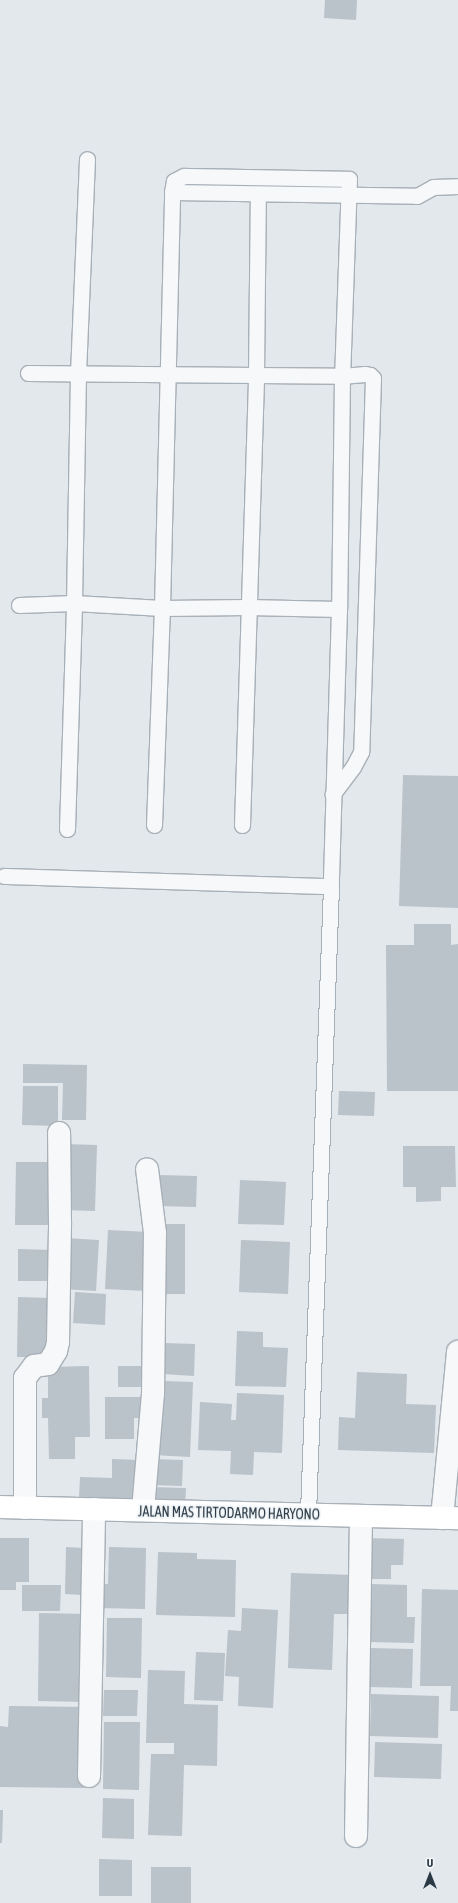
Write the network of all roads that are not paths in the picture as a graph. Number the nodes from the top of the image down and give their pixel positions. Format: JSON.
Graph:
{"nodes":[{"id":1,"x":87,"y":159,"type":"dead end"},
{"id":2,"x":458,"y":186,"type":"edge"},
{"id":3,"x":172,"y":192,"type":"junction"},
{"id":4,"x":258,"y":194,"type":"junction"},
{"id":5,"x":349,"y":195,"type":"junction"},
{"id":6,"x":28,"y":373,"type":"dead end"},
{"id":7,"x":78,"y":374,"type":"junction"},
{"id":8,"x":168,"y":374,"type":"junction"},
{"id":9,"x":256,"y":374,"type":"junction"},
{"id":10,"x":342,"y":376,"type":"junction"},
{"id":11,"x":74,"y":603,"type":"junction"},
{"id":12,"x":19,"y":606,"type":"dead end"},
{"id":13,"x":247,"y":607,"type":"junction"},
{"id":14,"x":162,"y":608,"type":"junction"},
{"id":15,"x":339,"y":609,"type":"junction"},
{"id":16,"x":333,"y":794,"type":"junction"},
{"id":17,"x":242,"y":825,"type":"dead end"},
{"id":18,"x":154,"y":826,"type":"dead end"},
{"id":19,"x":66,"y":829,"type":"dead end"},
{"id":20,"x":4,"y":876,"type":"dead end"},
{"id":21,"x":331,"y":886,"type":"junction"},
{"id":22,"x":59,"y":1133,"type":"dead end"},
{"id":23,"x":147,"y":1169,"type":"dead end"},
{"id":24,"x":458,"y":1352,"type":"edge"},
{"id":25,"x":0,"y":1507,"type":"edge"},
{"id":26,"x":25,"y":1508,"type":"junction"},
{"id":27,"x":94,"y":1509,"type":"junction"},
{"id":28,"x":142,"y":1510,"type":"junction"},
{"id":29,"x":308,"y":1514,"type":"junction"},
{"id":30,"x":361,"y":1516,"type":"junction"},
{"id":31,"x":450,"y":1518,"type":"edge"},
{"id":32,"x":89,"y":1776,"type":"dead end"},
{"id":33,"x":356,"y":1836,"type":"dead end"}],
"edges":[{"from":1,"to":7,"type":"lane"},
{"from":2,"to":5,"type":"lane"},
{"from":3,"to":4,"type":"lane"},
{"from":3,"to":5,"type":"lane"},
{"from":3,"to":8,"type":"lane"},
{"from":4,"to":5,"type":"lane"},
{"from":4,"to":9,"type":"lane"},
{"from":5,"to":10,"type":"lane"},
{"from":6,"to":7,"type":"lane"},
{"from":7,"to":8,"type":"lane"},
{"from":7,"to":11,"type":"lane"},
{"from":8,"to":9,"type":"lane"},
{"from":8,"to":14,"type":"lane"},
{"from":9,"to":10,"type":"lane"},
{"from":9,"to":13,"type":"lane"},
{"from":10,"to":15,"type":"lane"},
{"from":10,"to":16,"type":"lane"},
{"from":11,"to":12,"type":"lane"},
{"from":11,"to":14,"type":"lane"},
{"from":11,"to":19,"type":"lane"},
{"from":13,"to":14,"type":"lane"},
{"from":13,"to":15,"type":"lane"},
{"from":13,"to":17,"type":"lane"},
{"from":14,"to":18,"type":"lane"},
{"from":15,"to":16,"type":"lane"},
{"from":16,"to":21,"type":"lane"},
{"from":20,"to":21,"type":"lane"},
{"from":21,"to":29,"type":"lane"},
{"from":22,"to":26,"type":"street"},
{"from":23,"to":28,"type":"street"},
{"from":24,"to":31,"type":"street"},
{"from":25,"to":26,"type":"street","name":"JALAN MAS TIRTODARMO HARYONO"},
{"from":26,"to":27,"type":"street","name":"JALAN MAS TIRTODARMO HARYONO"},
{"from":27,"to":28,"type":"street","name":"JALAN MAS TIRTODARMO HARYONO"},
{"from":27,"to":32,"type":"street"},
{"from":28,"to":29,"type":"street","name":"JALAN MAS TIRTODARMO HARYONO"},
{"from":29,"to":30,"type":"street","name":"JALAN MAS TIRTODARMO HARYONO"},
{"from":30,"to":31,"type":"street","name":"JALAN MAS TIRTODARMO HARYONO"},
{"from":30,"to":33,"type":"street"}]}
